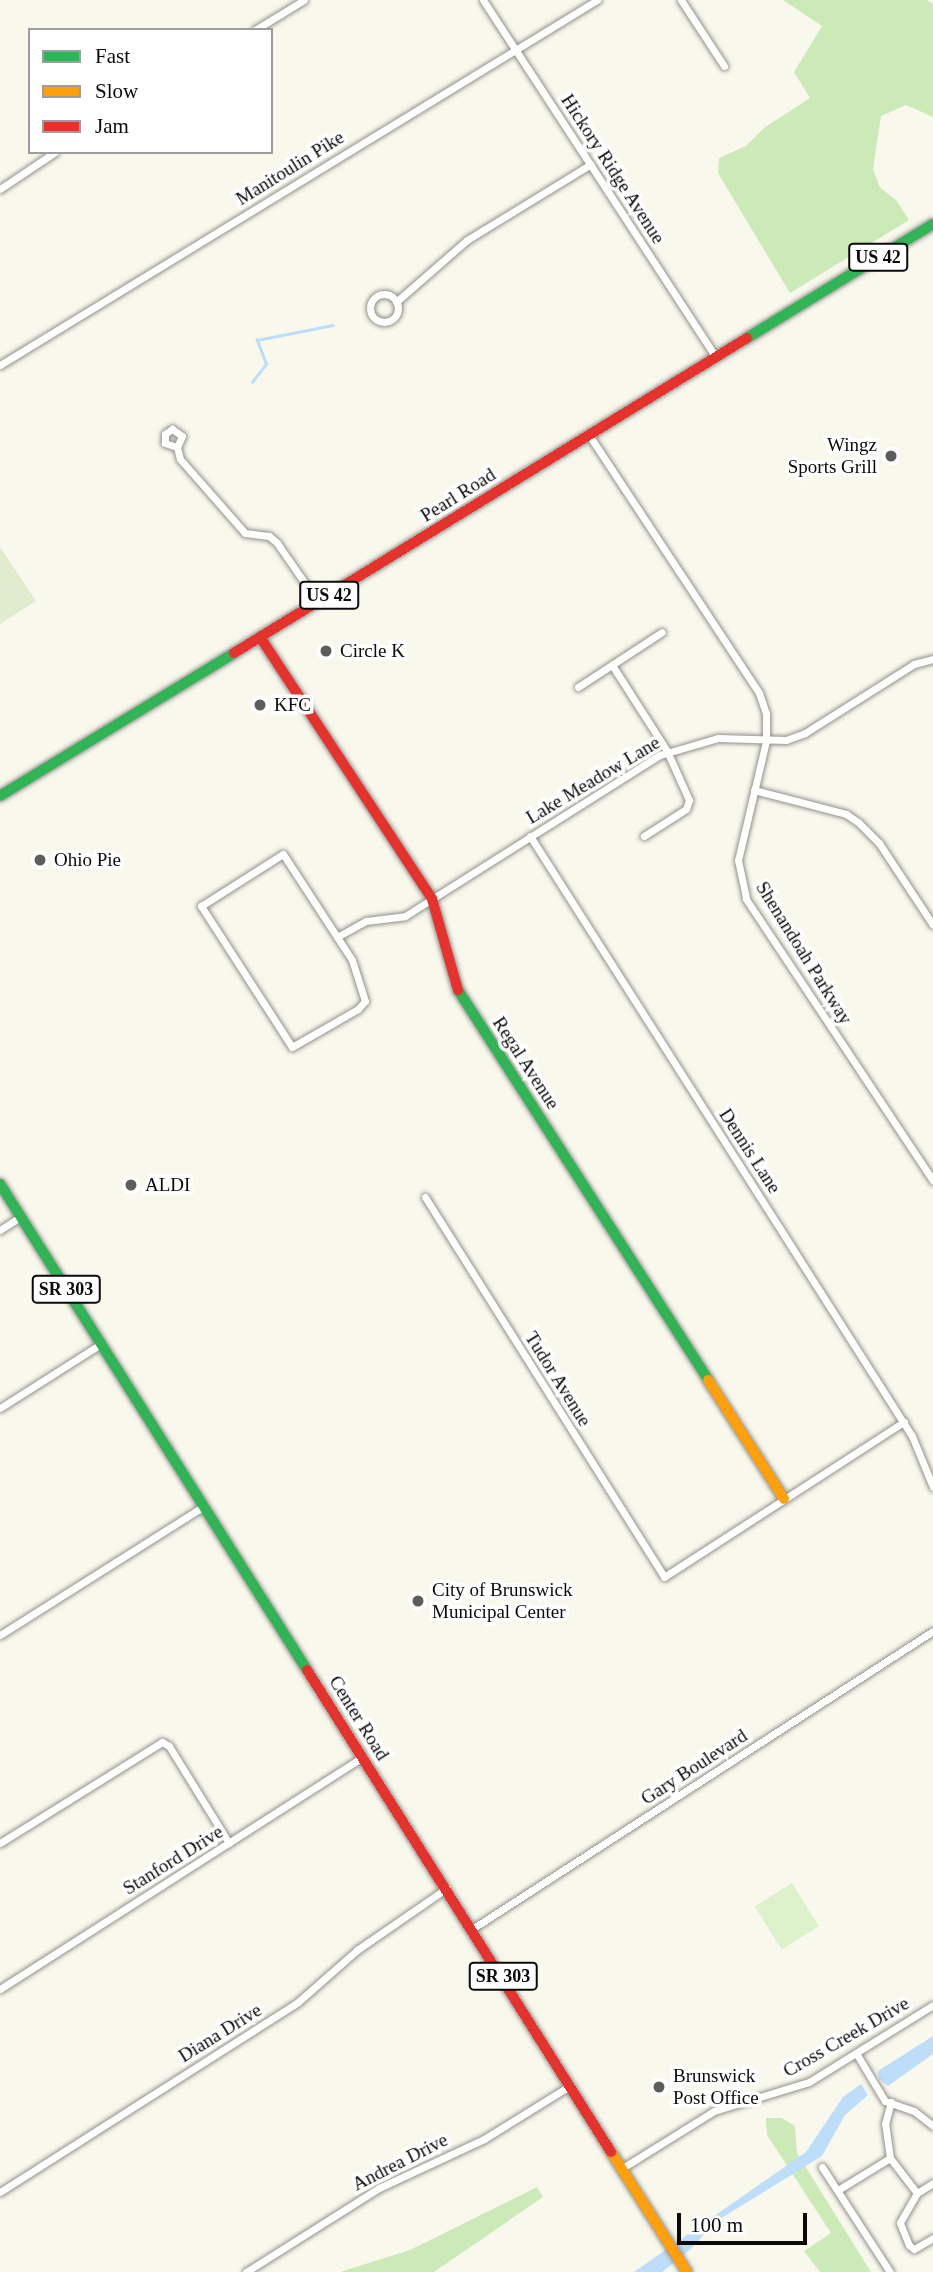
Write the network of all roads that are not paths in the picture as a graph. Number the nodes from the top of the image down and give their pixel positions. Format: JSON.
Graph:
{"nodes":[{"id":1,"x":304,"y":0,"type":"edge"},
{"id":2,"x":482,"y":0,"type":"edge"},
{"id":3,"x":597,"y":0,"type":"edge"},
{"id":4,"x":681,"y":0,"type":"edge"},
{"id":5,"x":259,"y":28,"type":"edge"},
{"id":6,"x":515,"y":47,"type":"junction"},
{"id":7,"x":724,"y":66,"type":"dead end"},
{"id":8,"x":52,"y":154,"type":"edge"},
{"id":9,"x":591,"y":164,"type":"junction"},
{"id":10,"x":2,"y":185,"type":"edge"},
{"id":11,"x":933,"y":224,"type":"edge"},
{"id":12,"x":396,"y":302,"type":"junction"},
{"id":13,"x":715,"y":356,"type":"junction"},
{"id":14,"x":0,"y":365,"type":"edge"},
{"id":15,"x":589,"y":435,"type":"junction"},
{"id":16,"x":177,"y":447,"type":"dead end"},
{"id":17,"x":318,"y":602,"type":"junction"},
{"id":18,"x":663,"y":632,"type":"dead end"},
{"id":19,"x":260,"y":637,"type":"junction"},
{"id":20,"x":933,"y":659,"type":"edge"},
{"id":21,"x":612,"y":665,"type":"junction"},
{"id":22,"x":578,"y":687,"type":"dead end"},
{"id":23,"x":766,"y":741,"type":"junction"},
{"id":24,"x":667,"y":751,"type":"junction"},
{"id":25,"x":754,"y":790,"type":"junction"},
{"id":26,"x":0,"y":796,"type":"edge"},
{"id":27,"x":530,"y":836,"type":"junction"},
{"id":28,"x":644,"y":836,"type":"dead end"},
{"id":29,"x":432,"y":899,"type":"junction"},
{"id":30,"x":933,"y":925,"type":"edge"},
{"id":31,"x":337,"y":937,"type":"junction"},
{"id":32,"x":933,"y":1180,"type":"edge"},
{"id":33,"x":0,"y":1184,"type":"edge"},
{"id":34,"x":425,"y":1197,"type":"dead end"},
{"id":35,"x":20,"y":1217,"type":"junction"},
{"id":36,"x":0,"y":1230,"type":"edge"},
{"id":37,"x":102,"y":1345,"type":"junction"},
{"id":38,"x":0,"y":1408,"type":"edge"},
{"id":39,"x":904,"y":1422,"type":"junction"},
{"id":40,"x":933,"y":1487,"type":"edge"},
{"id":41,"x":783,"y":1499,"type":"junction"},
{"id":42,"x":204,"y":1506,"type":"junction"},
{"id":43,"x":933,"y":1631,"type":"edge"},
{"id":44,"x":0,"y":1635,"type":"edge"},
{"id":45,"x":363,"y":1757,"type":"junction"},
{"id":46,"x":0,"y":1843,"type":"edge"},
{"id":47,"x":229,"y":1843,"type":"junction"},
{"id":48,"x":447,"y":1888,"type":"junction"},
{"id":49,"x":472,"y":1929,"type":"junction"},
{"id":50,"x":0,"y":1989,"type":"edge"},
{"id":51,"x":933,"y":2005,"type":"edge"},
{"id":52,"x":856,"y":2053,"type":"junction"},
{"id":53,"x":571,"y":2084,"type":"junction"},
{"id":54,"x":891,"y":2102,"type":"junction"},
{"id":55,"x":933,"y":2126,"type":"edge"},
{"id":56,"x":890,"y":2158,"type":"junction"},
{"id":57,"x":624,"y":2167,"type":"junction"},
{"id":58,"x":822,"y":2167,"type":"dead end"},
{"id":59,"x":933,"y":2183,"type":"edge"},
{"id":60,"x":838,"y":2190,"type":"junction"},
{"id":61,"x":0,"y":2192,"type":"edge"},
{"id":62,"x":917,"y":2193,"type":"junction"},
{"id":63,"x":933,"y":2238,"type":"edge"},
{"id":64,"x":246,"y":2272,"type":"edge"},
{"id":65,"x":687,"y":2272,"type":"edge"},
{"id":66,"x":890,"y":2272,"type":"edge"}],
"edges":[{"from":1,"to":5,"type":"street"},
{"from":2,"to":6,"type":"street","name":"Hickory Ridge Avenue"},
{"from":3,"to":6,"type":"street","name":"Manitoulin Pike"},
{"from":4,"to":7,"type":"street"},
{"from":6,"to":9,"type":"street","name":"Hickory Ridge Avenue"},
{"from":6,"to":14,"type":"street","name":"Manitoulin Pike"},
{"from":8,"to":10,"type":"street"},
{"from":9,"to":12,"type":"street"},
{"from":9,"to":13,"type":"street","name":"Hickory Ridge Avenue"},
{"from":11,"to":13,"type":"main road","name":"Pearl Road","number":"US 42"},
{"from":12,"to":12,"type":"street"},
{"from":13,"to":15,"type":"main road","name":"Pearl Road","number":"US 42"},
{"from":15,"to":17,"type":"main road","name":"Pearl Road","number":"US 42"},
{"from":15,"to":23,"type":"street","name":"Shenandoah Parkway"},
{"from":16,"to":17,"type":"street"},
{"from":17,"to":19,"type":"main road","name":"Pearl Road","number":"US 42"},
{"from":18,"to":21,"type":"street"},
{"from":19,"to":26,"type":"main road","name":"Pearl Road","number":"US 42"},
{"from":19,"to":29,"type":"main road","name":"Regal Avenue"},
{"from":20,"to":23,"type":"street","name":"Lake Meadow Lane"},
{"from":21,"to":22,"type":"street"},
{"from":21,"to":24,"type":"street"},
{"from":23,"to":24,"type":"street","name":"Lake Meadow Lane"},
{"from":23,"to":25,"type":"street","name":"Shenandoah Parkway"},
{"from":24,"to":27,"type":"street","name":"Lake Meadow Lane"},
{"from":24,"to":28,"type":"street"},
{"from":25,"to":30,"type":"street"},
{"from":25,"to":32,"type":"street","name":"Shenandoah Parkway"},
{"from":27,"to":29,"type":"street","name":"Lake Meadow Lane"},
{"from":27,"to":39,"type":"street","name":"Dennis Lane"},
{"from":29,"to":31,"type":"street","name":"Lake Meadow Lane"},
{"from":29,"to":41,"type":"main road","name":"Regal Avenue"},
{"from":31,"to":31,"type":"street"},
{"from":33,"to":35,"type":"main road","name":"Center Road","number":"SR 303"},
{"from":34,"to":41,"type":"street","name":"Tudor Avenue"},
{"from":35,"to":36,"type":"street"},
{"from":35,"to":37,"type":"main road","name":"Center Road","number":"SR 303"},
{"from":37,"to":38,"type":"street"},
{"from":37,"to":42,"type":"main road","name":"Center Road","number":"SR 303"},
{"from":39,"to":40,"type":"street","name":"Dennis Lane"},
{"from":39,"to":41,"type":"street"},
{"from":42,"to":44,"type":"street"},
{"from":42,"to":45,"type":"main road","name":"Center Road","number":"SR 303"},
{"from":43,"to":49,"type":"street","name":"Gary Boulevard"},
{"from":45,"to":47,"type":"street","name":"Stanford Drive"},
{"from":45,"to":48,"type":"main road","name":"Center Road","number":"SR 303"},
{"from":46,"to":47,"type":"street"},
{"from":47,"to":50,"type":"street","name":"Stanford Drive"},
{"from":48,"to":49,"type":"main road","name":"Center Road","number":"SR 303"},
{"from":48,"to":61,"type":"street","name":"Diana Drive"},
{"from":49,"to":53,"type":"main road","name":"Center Road","number":"SR 303"},
{"from":51,"to":52,"type":"street","name":"Cross Creek Drive"},
{"from":52,"to":54,"type":"street"},
{"from":52,"to":57,"type":"street","name":"Cross Creek Drive"},
{"from":53,"to":57,"type":"main road","name":"Center Road","number":"SR 303"},
{"from":53,"to":64,"type":"street","name":"Andrea Drive"},
{"from":54,"to":55,"type":"street"},
{"from":54,"to":56,"type":"street"},
{"from":56,"to":60,"type":"street"},
{"from":56,"to":62,"type":"street"},
{"from":57,"to":65,"type":"main road","name":"Center Road","number":"SR 303"},
{"from":58,"to":60,"type":"street"},
{"from":59,"to":62,"type":"street"},
{"from":60,"to":66,"type":"street"},
{"from":62,"to":63,"type":"street"}]}
